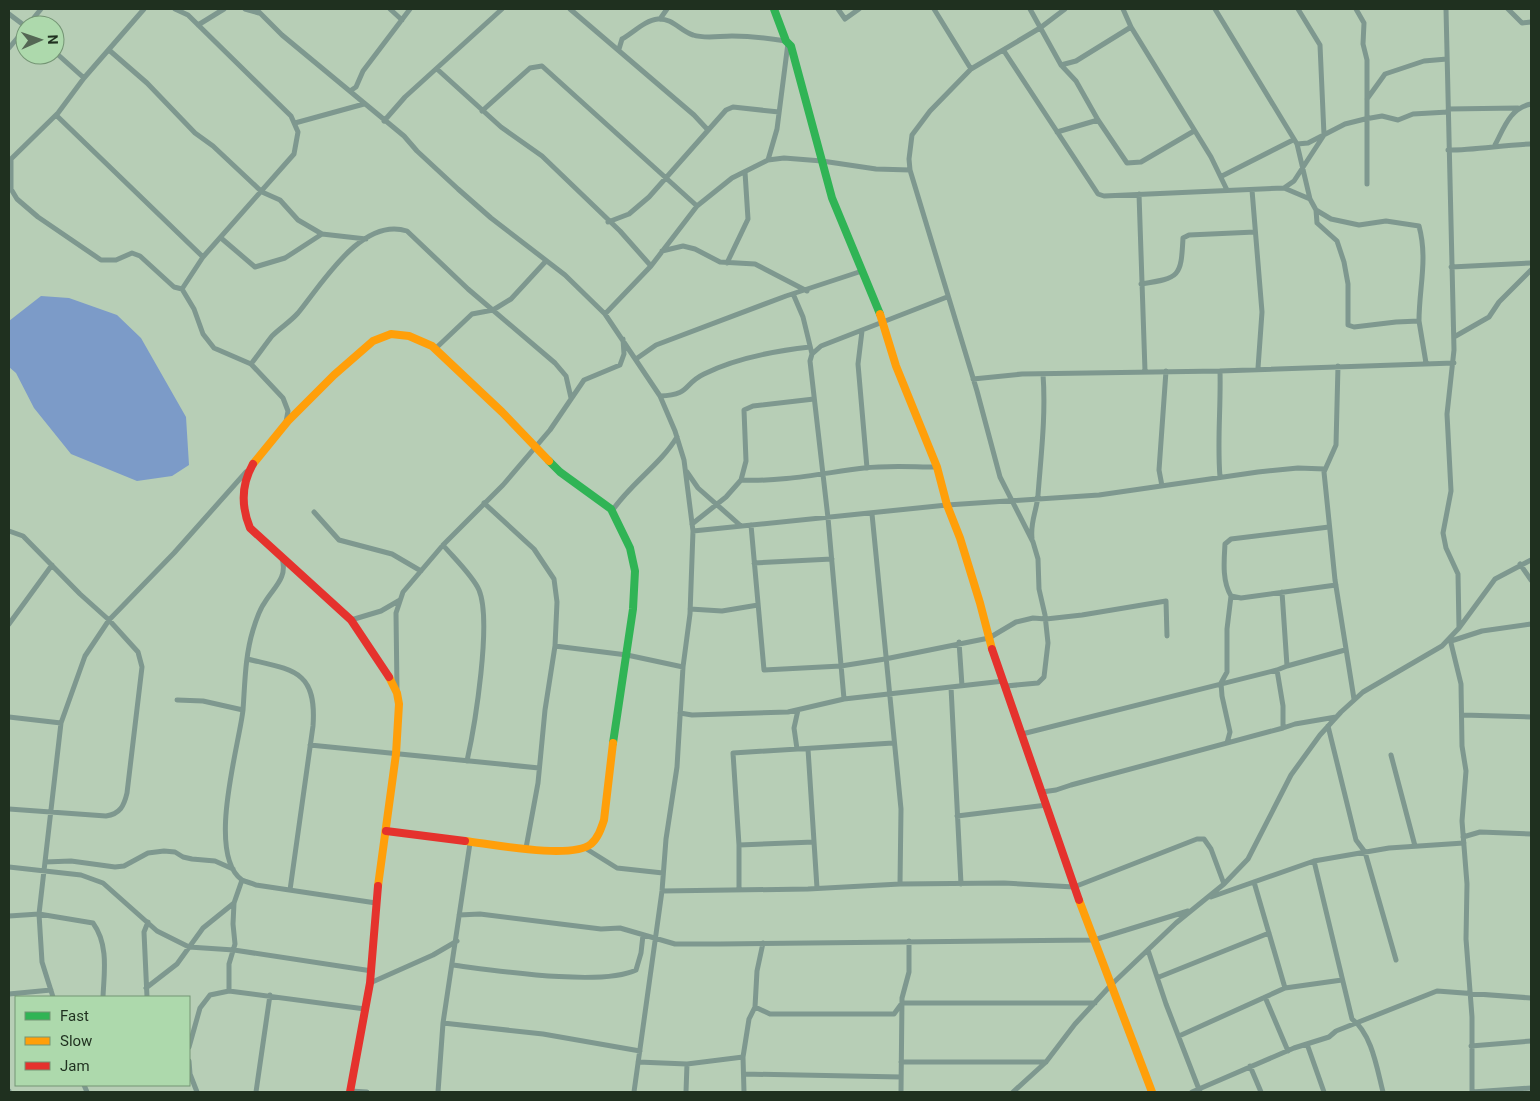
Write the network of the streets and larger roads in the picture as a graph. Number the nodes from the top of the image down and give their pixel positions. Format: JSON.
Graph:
{"nodes":[{"id":1,"x":144,"y":9,"type":"edge"},
{"id":2,"x":175,"y":9,"type":"edge"},
{"id":3,"x":224,"y":9,"type":"edge"},
{"id":4,"x":245,"y":9,"type":"edge"},
{"id":5,"x":390,"y":9,"type":"edge"},
{"id":6,"x":410,"y":9,"type":"edge"},
{"id":7,"x":502,"y":9,"type":"edge"},
{"id":8,"x":570,"y":9,"type":"edge"},
{"id":9,"x":667,"y":9,"type":"edge"},
{"id":10,"x":774,"y":9,"type":"edge"},
{"id":11,"x":838,"y":9,"type":"edge"},
{"id":12,"x":859,"y":9,"type":"edge"},
{"id":13,"x":934,"y":9,"type":"edge"},
{"id":14,"x":1030,"y":9,"type":"edge"},
{"id":15,"x":1065,"y":9,"type":"edge"},
{"id":16,"x":1123,"y":9,"type":"edge"},
{"id":17,"x":1215,"y":9,"type":"edge"},
{"id":18,"x":1298,"y":9,"type":"edge"},
{"id":19,"x":1356,"y":9,"type":"edge"},
{"id":20,"x":1446,"y":9,"type":"edge"},
{"id":21,"x":1508,"y":9,"type":"edge"},
{"id":22,"x":258,"y":11,"type":"edge"},
{"id":23,"x":660,"y":19,"type":"junction"},
{"id":24,"x":402,"y":20,"type":"junction"},
{"id":25,"x":1531,"y":22,"type":"edge"},
{"id":26,"x":198,"y":25,"type":"junction"},
{"id":27,"x":1131,"y":27,"type":"junction"},
{"id":28,"x":1040,"y":28,"type":"junction"},
{"id":29,"x":787,"y":42,"type":"junction"},
{"id":30,"x":619,"y":49,"type":"junction"},
{"id":31,"x":109,"y":50,"type":"junction"},
{"id":32,"x":1004,"y":51,"type":"junction"},
{"id":33,"x":1447,"y":59,"type":"junction"},
{"id":34,"x":65,"y":61,"type":"edge"},
{"id":35,"x":1061,"y":65,"type":"junction"},
{"id":36,"x":437,"y":69,"type":"junction"},
{"id":37,"x":971,"y":69,"type":"junction"},
{"id":38,"x":84,"y":78,"type":"junction"},
{"id":39,"x":350,"y":91,"type":"junction"},
{"id":40,"x":1366,"y":99,"type":"junction"},
{"id":41,"x":364,"y":104,"type":"junction"},
{"id":42,"x":1531,"y":104,"type":"edge"},
{"id":43,"x":1518,"y":108,"type":"junction"},
{"id":44,"x":482,"y":111,"type":"junction"},
{"id":45,"x":1448,"y":111,"type":"junction"},
{"id":46,"x":780,"y":112,"type":"junction"},
{"id":47,"x":56,"y":115,"type":"junction"},
{"id":48,"x":1098,"y":120,"type":"junction"},
{"id":49,"x":1365,"y":120,"type":"junction"},
{"id":50,"x":384,"y":121,"type":"junction"},
{"id":51,"x":295,"y":123,"type":"junction"},
{"id":52,"x":707,"y":129,"type":"junction"},
{"id":53,"x":1194,"y":131,"type":"junction"},
{"id":54,"x":1057,"y":132,"type":"junction"},
{"id":55,"x":1324,"y":135,"type":"junction"},
{"id":56,"x":1293,"y":140,"type":"junction"},
{"id":57,"x":1297,"y":144,"type":"junction"},
{"id":58,"x":1530,"y":144,"type":"dead end"},
{"id":59,"x":1495,"y":145,"type":"junction"},
{"id":60,"x":1448,"y":150,"type":"junction"},
{"id":61,"x":10,"y":160,"type":"edge"},
{"id":62,"x":768,"y":160,"type":"junction"},
{"id":63,"x":822,"y":161,"type":"junction"},
{"id":64,"x":1302,"y":169,"type":"junction"},
{"id":65,"x":910,"y":170,"type":"junction"},
{"id":66,"x":745,"y":172,"type":"junction"},
{"id":67,"x":1222,"y":176,"type":"junction"},
{"id":68,"x":666,"y":179,"type":"junction"},
{"id":69,"x":1367,"y":184,"type":"dead end"},
{"id":70,"x":1284,"y":188,"type":"junction"},
{"id":71,"x":1227,"y":190,"type":"junction"},
{"id":72,"x":1252,"y":190,"type":"junction"},
{"id":73,"x":262,"y":192,"type":"junction"},
{"id":74,"x":1139,"y":194,"type":"junction"},
{"id":75,"x":1310,"y":199,"type":"junction"},
{"id":76,"x":697,"y":206,"type":"junction"},
{"id":77,"x":1316,"y":210,"type":"junction"},
{"id":78,"x":608,"y":222,"type":"junction"},
{"id":79,"x":1255,"y":232,"type":"junction"},
{"id":80,"x":322,"y":234,"type":"junction"},
{"id":81,"x":222,"y":238,"type":"junction"},
{"id":82,"x":366,"y":239,"type":"junction"},
{"id":83,"x":662,"y":251,"type":"junction"},
{"id":84,"x":203,"y":257,"type":"junction"},
{"id":85,"x":546,"y":261,"type":"junction"},
{"id":86,"x":727,"y":263,"type":"junction"},
{"id":87,"x":1531,"y":263,"type":"edge"},
{"id":88,"x":650,"y":266,"type":"junction"},
{"id":89,"x":1451,"y":267,"type":"junction"},
{"id":90,"x":1531,"y":270,"type":"edge"},
{"id":91,"x":862,"y":271,"type":"junction"},
{"id":92,"x":1141,"y":284,"type":"junction"},
{"id":93,"x":182,"y":289,"type":"junction"},
{"id":94,"x":807,"y":291,"type":"junction"},
{"id":95,"x":794,"y":296,"type":"junction"},
{"id":96,"x":947,"y":297,"type":"junction"},
{"id":97,"x":493,"y":310,"type":"junction"},
{"id":98,"x":605,"y":314,"type":"junction"},
{"id":99,"x":1419,"y":321,"type":"junction"},
{"id":100,"x":883,"y":322,"type":"junction"},
{"id":101,"x":862,"y":331,"type":"junction"},
{"id":102,"x":1454,"y":337,"type":"junction"},
{"id":103,"x":623,"y":339,"type":"junction"},
{"id":104,"x":810,"y":347,"type":"junction"},
{"id":105,"x":435,"y":349,"type":"junction"},
{"id":106,"x":812,"y":354,"type":"junction"},
{"id":107,"x":636,"y":359,"type":"junction"},
{"id":108,"x":1426,"y":363,"type":"junction"},
{"id":109,"x":1454,"y":363,"type":"junction"},
{"id":110,"x":251,"y":364,"type":"junction"},
{"id":111,"x":1338,"y":366,"type":"junction"},
{"id":112,"x":1258,"y":368,"type":"junction"},
{"id":113,"x":1145,"y":371,"type":"junction"},
{"id":114,"x":1166,"y":371,"type":"junction"},
{"id":115,"x":1220,"y":371,"type":"junction"},
{"id":116,"x":1043,"y":374,"type":"junction"},
{"id":117,"x":973,"y":379,"type":"junction"},
{"id":118,"x":660,"y":396,"type":"junction"},
{"id":119,"x":571,"y":398,"type":"junction"},
{"id":120,"x":814,"y":398,"type":"junction"},
{"id":121,"x":284,"y":427,"type":"junction"},
{"id":122,"x":677,"y":437,"type":"junction"},
{"id":123,"x":535,"y":446,"type":"junction"},
{"id":124,"x":937,"y":467,"type":"junction"},
{"id":125,"x":867,"y":468,"type":"junction"},
{"id":126,"x":1325,"y":469,"type":"junction"},
{"id":127,"x":248,"y":470,"type":"junction"},
{"id":128,"x":686,"y":470,"type":"junction"},
{"id":129,"x":823,"y":473,"type":"junction"},
{"id":130,"x":1220,"y":478,"type":"junction"},
{"id":131,"x":741,"y":480,"type":"junction"},
{"id":132,"x":1162,"y":486,"type":"junction"},
{"id":133,"x":1038,"y":499,"type":"junction"},
{"id":134,"x":1011,"y":500,"type":"junction"},
{"id":135,"x":484,"y":503,"type":"junction"},
{"id":136,"x":718,"y":504,"type":"junction"},
{"id":137,"x":947,"y":506,"type":"junction"},
{"id":138,"x":612,"y":511,"type":"junction"},
{"id":139,"x":314,"y":512,"type":"dead end"},
{"id":140,"x":872,"y":514,"type":"junction"},
{"id":141,"x":828,"y":518,"type":"junction"},
{"id":142,"x":692,"y":524,"type":"junction"},
{"id":143,"x":751,"y":525,"type":"junction"},
{"id":144,"x":742,"y":526,"type":"junction"},
{"id":145,"x":1329,"y":527,"type":"junction"},
{"id":146,"x":9,"y":530,"type":"edge"},
{"id":147,"x":693,"y":531,"type":"junction"},
{"id":148,"x":1032,"y":542,"type":"junction"},
{"id":149,"x":443,"y":545,"type":"junction"},
{"id":150,"x":280,"y":553,"type":"junction"},
{"id":151,"x":832,"y":559,"type":"junction"},
{"id":152,"x":1531,"y":560,"type":"edge"},
{"id":153,"x":754,"y":563,"type":"junction"},
{"id":154,"x":1520,"y":564,"type":"junction"},
{"id":155,"x":52,"y":565,"type":"junction"},
{"id":156,"x":421,"y":571,"type":"junction"},
{"id":157,"x":1531,"y":580,"type":"edge"},
{"id":158,"x":1336,"y":584,"type":"junction"},
{"id":159,"x":1282,"y":592,"type":"junction"},
{"id":160,"x":1231,"y":596,"type":"junction"},
{"id":161,"x":400,"y":600,"type":"junction"},
{"id":162,"x":758,"y":605,"type":"junction"},
{"id":163,"x":690,"y":609,"type":"junction"},
{"id":164,"x":1046,"y":619,"type":"junction"},
{"id":165,"x":109,"y":620,"type":"junction"},
{"id":166,"x":351,"y":620,"type":"junction"},
{"id":167,"x":9,"y":624,"type":"edge"},
{"id":168,"x":1531,"y":624,"type":"edge"},
{"id":169,"x":1459,"y":628,"type":"junction"},
{"id":170,"x":1167,"y":636,"type":"dead end"},
{"id":171,"x":989,"y":638,"type":"junction"},
{"id":172,"x":1451,"y":640,"type":"junction"},
{"id":173,"x":959,"y":642,"type":"junction"},
{"id":174,"x":555,"y":646,"type":"junction"},
{"id":175,"x":1345,"y":650,"type":"junction"},
{"id":176,"x":627,"y":655,"type":"junction"},
{"id":177,"x":247,"y":659,"type":"junction"},
{"id":178,"x":885,"y":659,"type":"junction"},
{"id":179,"x":841,"y":666,"type":"junction"},
{"id":180,"x":1287,"y":666,"type":"junction"},
{"id":181,"x":683,"y":667,"type":"junction"},
{"id":182,"x":1277,"y":670,"type":"junction"},
{"id":183,"x":1222,"y":683,"type":"junction"},
{"id":184,"x":1005,"y":684,"type":"junction"},
{"id":185,"x":962,"y":686,"type":"junction"},
{"id":186,"x":951,"y":687,"type":"junction"},
{"id":187,"x":397,"y":692,"type":"junction"},
{"id":188,"x":888,"y":694,"type":"junction"},
{"id":189,"x":844,"y":699,"type":"junction"},
{"id":190,"x":1354,"y":699,"type":"junction"},
{"id":191,"x":177,"y":700,"type":"dead end"},
{"id":192,"x":242,"y":710,"type":"junction"},
{"id":193,"x":798,"y":710,"type":"junction"},
{"id":194,"x":680,"y":713,"type":"junction"},
{"id":195,"x":1462,"y":715,"type":"junction"},
{"id":196,"x":9,"y":717,"type":"edge"},
{"id":197,"x":1336,"y":717,"type":"junction"},
{"id":198,"x":1531,"y":718,"type":"edge"},
{"id":199,"x":61,"y":723,"type":"junction"},
{"id":200,"x":1328,"y":726,"type":"junction"},
{"id":201,"x":1283,"y":728,"type":"junction"},
{"id":202,"x":1022,"y":734,"type":"junction"},
{"id":203,"x":893,"y":743,"type":"junction"},
{"id":204,"x":1227,"y":743,"type":"junction"},
{"id":205,"x":310,"y":745,"type":"junction"},
{"id":206,"x":797,"y":749,"type":"junction"},
{"id":207,"x":808,"y":749,"type":"junction"},
{"id":208,"x":396,"y":754,"type":"junction"},
{"id":209,"x":1391,"y":755,"type":"dead end"},
{"id":210,"x":467,"y":761,"type":"junction"},
{"id":211,"x":538,"y":768,"type":"junction"},
{"id":212,"x":1042,"y":792,"type":"junction"},
{"id":213,"x":1047,"y":805,"type":"junction"},
{"id":214,"x":9,"y":809,"type":"edge"},
{"id":215,"x":51,"y":811,"type":"junction"},
{"id":216,"x":957,"y":816,"type":"junction"},
{"id":217,"x":386,"y":831,"type":"junction"},
{"id":218,"x":1531,"y":834,"type":"edge"},
{"id":219,"x":1463,"y":840,"type":"junction"},
{"id":220,"x":814,"y":842,"type":"junction"},
{"id":221,"x":470,"y":843,"type":"junction"},
{"id":222,"x":739,"y":845,"type":"junction"},
{"id":223,"x":1415,"y":846,"type":"junction"},
{"id":224,"x":526,"y":848,"type":"junction"},
{"id":225,"x":585,"y":848,"type":"junction"},
{"id":226,"x":1365,"y":852,"type":"junction"},
{"id":227,"x":1314,"y":861,"type":"junction"},
{"id":228,"x":45,"y":862,"type":"junction"},
{"id":229,"x":9,"y":867,"type":"edge"},
{"id":230,"x":233,"y":869,"type":"junction"},
{"id":231,"x":44,"y":870,"type":"junction"},
{"id":232,"x":664,"y":873,"type":"junction"},
{"id":233,"x":242,"y":880,"type":"junction"},
{"id":234,"x":1254,"y":882,"type":"junction"},
{"id":235,"x":900,"y":884,"type":"junction"},
{"id":236,"x":961,"y":884,"type":"junction"},
{"id":237,"x":1224,"y":884,"type":"junction"},
{"id":238,"x":1074,"y":887,"type":"junction"},
{"id":239,"x":817,"y":888,"type":"junction"},
{"id":240,"x":290,"y":890,"type":"junction"},
{"id":241,"x":739,"y":890,"type":"junction"},
{"id":242,"x":662,"y":891,"type":"junction"},
{"id":243,"x":1210,"y":897,"type":"junction"},
{"id":244,"x":234,"y":903,"type":"junction"},
{"id":245,"x":376,"y":903,"type":"junction"},
{"id":246,"x":1190,"y":910,"type":"junction"},
{"id":247,"x":39,"y":914,"type":"junction"},
{"id":248,"x":459,"y":915,"type":"junction"},
{"id":249,"x":9,"y":916,"type":"edge"},
{"id":250,"x":148,"y":922,"type":"junction"},
{"id":251,"x":1269,"y":933,"type":"junction"},
{"id":252,"x":643,"y":934,"type":"junction"},
{"id":253,"x":655,"y":938,"type":"junction"},
{"id":254,"x":1094,"y":940,"type":"junction"},
{"id":255,"x":456,"y":941,"type":"junction"},
{"id":256,"x":909,"y":941,"type":"junction"},
{"id":257,"x":763,"y":943,"type":"junction"},
{"id":258,"x":190,"y":947,"type":"junction"},
{"id":259,"x":234,"y":950,"type":"junction"},
{"id":260,"x":1148,"y":950,"type":"junction"},
{"id":261,"x":1396,"y":960,"type":"dead end"},
{"id":262,"x":452,"y":965,"type":"junction"},
{"id":263,"x":372,"y":971,"type":"junction"},
{"id":264,"x":1158,"y":977,"type":"junction"},
{"id":265,"x":1342,"y":980,"type":"junction"},
{"id":266,"x":370,"y":983,"type":"junction"},
{"id":267,"x":1111,"y":985,"type":"junction"},
{"id":268,"x":146,"y":988,"type":"junction"},
{"id":269,"x":1285,"y":988,"type":"junction"},
{"id":270,"x":51,"y":990,"type":"junction"},
{"id":271,"x":228,"y":991,"type":"junction"},
{"id":272,"x":1470,"y":992,"type":"junction"},
{"id":273,"x":9,"y":994,"type":"edge"},
{"id":274,"x":270,"y":995,"type":"junction"},
{"id":275,"x":53,"y":996,"type":"edge"},
{"id":276,"x":103,"y":996,"type":"edge"},
{"id":277,"x":147,"y":996,"type":"edge"},
{"id":278,"x":1265,"y":997,"type":"junction"},
{"id":279,"x":1531,"y":998,"type":"edge"},
{"id":280,"x":902,"y":1003,"type":"junction"},
{"id":281,"x":1095,"y":1003,"type":"junction"},
{"id":282,"x":755,"y":1007,"type":"junction"},
{"id":283,"x":365,"y":1009,"type":"junction"},
{"id":284,"x":443,"y":1022,"type":"junction"},
{"id":285,"x":1358,"y":1023,"type":"junction"},
{"id":286,"x":192,"y":1026,"type":"edge"},
{"id":287,"x":1180,"y":1036,"type":"junction"},
{"id":288,"x":190,"y":1039,"type":"edge"},
{"id":289,"x":1531,"y":1041,"type":"edge"},
{"id":290,"x":1307,"y":1044,"type":"junction"},
{"id":291,"x":1471,"y":1046,"type":"junction"},
{"id":292,"x":640,"y":1051,"type":"junction"},
{"id":293,"x":1288,"y":1051,"type":"junction"},
{"id":294,"x":743,"y":1057,"type":"junction"},
{"id":295,"x":638,"y":1062,"type":"junction"},
{"id":296,"x":901,"y":1062,"type":"junction"},
{"id":297,"x":1046,"y":1062,"type":"junction"},
{"id":298,"x":687,"y":1064,"type":"junction"},
{"id":299,"x":1250,"y":1066,"type":"junction"},
{"id":300,"x":190,"y":1074,"type":"edge"},
{"id":301,"x":744,"y":1074,"type":"junction"},
{"id":302,"x":901,"y":1077,"type":"junction"},
{"id":303,"x":1531,"y":1088,"type":"edge"},
{"id":304,"x":350,"y":1091,"type":"edge"},
{"id":305,"x":1200,"y":1091,"type":"edge"},
{"id":306,"x":197,"y":1092,"type":"edge"},
{"id":307,"x":256,"y":1092,"type":"edge"},
{"id":308,"x":367,"y":1092,"type":"edge"},
{"id":309,"x":438,"y":1092,"type":"edge"},
{"id":310,"x":634,"y":1092,"type":"edge"},
{"id":311,"x":686,"y":1092,"type":"edge"},
{"id":312,"x":744,"y":1092,"type":"edge"},
{"id":313,"x":901,"y":1092,"type":"edge"},
{"id":314,"x":1013,"y":1092,"type":"edge"},
{"id":315,"x":1152,"y":1092,"type":"edge"},
{"id":316,"x":1192,"y":1092,"type":"edge"},
{"id":317,"x":1261,"y":1092,"type":"edge"},
{"id":318,"x":1324,"y":1092,"type":"edge"},
{"id":319,"x":1383,"y":1092,"type":"edge"},
{"id":320,"x":1472,"y":1092,"type":"edge"}],
"edges":[{"from":1,"to":31,"type":"street"},
{"from":2,"to":26,"type":"street"},
{"from":3,"to":26,"type":"street"},
{"from":4,"to":22,"type":"street"},
{"from":5,"to":24,"type":"street"},
{"from":6,"to":24,"type":"street"},
{"from":7,"to":36,"type":"street"},
{"from":8,"to":30,"type":"street"},
{"from":9,"to":23,"type":"street"},
{"from":10,"to":29,"type":"street"},
{"from":11,"to":12,"type":"street"},
{"from":13,"to":37,"type":"street"},
{"from":14,"to":28,"type":"street"},
{"from":15,"to":28,"type":"street"},
{"from":16,"to":27,"type":"street"},
{"from":17,"to":56,"type":"street"},
{"from":18,"to":55,"type":"street"},
{"from":19,"to":40,"type":"street"},
{"from":20,"to":33,"type":"street"},
{"from":21,"to":25,"type":"street"},
{"from":22,"to":39,"type":"street"},
{"from":23,"to":29,"type":"street"},
{"from":23,"to":30,"type":"street"},
{"from":24,"to":39,"type":"street"},
{"from":26,"to":51,"type":"street"},
{"from":27,"to":35,"type":"street"},
{"from":27,"to":53,"type":"street"},
{"from":28,"to":32,"type":"street"},
{"from":28,"to":35,"type":"street"},
{"from":29,"to":46,"type":"street"},
{"from":29,"to":63,"type":"street"},
{"from":30,"to":52,"type":"street"},
{"from":31,"to":38,"type":"street"},
{"from":31,"to":73,"type":"street"},
{"from":32,"to":37,"type":"street"},
{"from":32,"to":54,"type":"street"},
{"from":33,"to":40,"type":"street"},
{"from":33,"to":45,"type":"street"},
{"from":34,"to":38,"type":"street"},
{"from":35,"to":48,"type":"street"},
{"from":36,"to":44,"type":"street"},
{"from":36,"to":50,"type":"street"},
{"from":37,"to":65,"type":"street"},
{"from":38,"to":47,"type":"street"},
{"from":39,"to":41,"type":"street"},
{"from":40,"to":49,"type":"street"},
{"from":41,"to":50,"type":"street"},
{"from":41,"to":51,"type":"street"},
{"from":42,"to":43,"type":"street"},
{"from":43,"to":45,"type":"street"},
{"from":43,"to":59,"type":"street"},
{"from":44,"to":68,"type":"street"},
{"from":44,"to":78,"type":"street"},
{"from":45,"to":49,"type":"street"},
{"from":45,"to":60,"type":"street"},
{"from":46,"to":52,"type":"street"},
{"from":46,"to":62,"type":"street"},
{"from":47,"to":61,"type":"street"},
{"from":47,"to":84,"type":"street"},
{"from":48,"to":53,"type":"street"},
{"from":48,"to":54,"type":"street"},
{"from":49,"to":55,"type":"street"},
{"from":49,"to":69,"type":"street"},
{"from":50,"to":85,"type":"street"},
{"from":51,"to":73,"type":"street"},
{"from":52,"to":68,"type":"street"},
{"from":53,"to":67,"type":"street"},
{"from":54,"to":74,"type":"street"},
{"from":55,"to":57,"type":"street"},
{"from":55,"to":64,"type":"street"},
{"from":56,"to":57,"type":"street"},
{"from":56,"to":67,"type":"street"},
{"from":57,"to":64,"type":"street"},
{"from":58,"to":59,"type":"street"},
{"from":59,"to":60,"type":"street"},
{"from":60,"to":89,"type":"street"},
{"from":61,"to":93,"type":"street"},
{"from":62,"to":63,"type":"street"},
{"from":62,"to":66,"type":"street"},
{"from":63,"to":65,"type":"street"},
{"from":63,"to":91,"type":"street"},
{"from":64,"to":70,"type":"street"},
{"from":64,"to":75,"type":"street"},
{"from":65,"to":96,"type":"street"},
{"from":66,"to":76,"type":"street"},
{"from":66,"to":86,"type":"street"},
{"from":67,"to":71,"type":"street"},
{"from":68,"to":76,"type":"street"},
{"from":68,"to":78,"type":"street"},
{"from":70,"to":72,"type":"street"},
{"from":70,"to":75,"type":"street"},
{"from":71,"to":72,"type":"street"},
{"from":71,"to":74,"type":"street"},
{"from":72,"to":79,"type":"street"},
{"from":73,"to":80,"type":"street"},
{"from":73,"to":81,"type":"street"},
{"from":74,"to":92,"type":"street"},
{"from":75,"to":77,"type":"street"},
{"from":76,"to":83,"type":"street"},
{"from":77,"to":99,"type":"street"},
{"from":77,"to":99,"type":"street"},
{"from":78,"to":88,"type":"street"},
{"from":79,"to":92,"type":"street"},
{"from":79,"to":112,"type":"street"},
{"from":80,"to":81,"type":"street"},
{"from":80,"to":82,"type":"street"},
{"from":81,"to":84,"type":"street"},
{"from":82,"to":97,"type":"street"},
{"from":82,"to":110,"type":"street"},
{"from":83,"to":86,"type":"street"},
{"from":83,"to":88,"type":"street"},
{"from":84,"to":93,"type":"street"},
{"from":85,"to":97,"type":"street"},
{"from":85,"to":98,"type":"street"},
{"from":86,"to":94,"type":"street"},
{"from":87,"to":89,"type":"street"},
{"from":88,"to":98,"type":"street"},
{"from":89,"to":102,"type":"street"},
{"from":90,"to":102,"type":"street"},
{"from":91,"to":94,"type":"street"},
{"from":91,"to":100,"type":"street"},
{"from":92,"to":113,"type":"street"},
{"from":93,"to":110,"type":"street"},
{"from":94,"to":95,"type":"street"},
{"from":95,"to":104,"type":"street"},
{"from":95,"to":107,"type":"street"},
{"from":96,"to":100,"type":"street"},
{"from":96,"to":117,"type":"street"},
{"from":97,"to":105,"type":"street"},
{"from":97,"to":119,"type":"street"},
{"from":98,"to":103,"type":"street"},
{"from":99,"to":108,"type":"street"},
{"from":100,"to":101,"type":"street"},
{"from":100,"to":124,"type":"street"},
{"from":101,"to":106,"type":"street"},
{"from":101,"to":125,"type":"street"},
{"from":102,"to":109,"type":"street"},
{"from":103,"to":107,"type":"street"},
{"from":103,"to":119,"type":"street"},
{"from":104,"to":106,"type":"street"},
{"from":104,"to":118,"type":"street"},
{"from":105,"to":121,"type":"street"},
{"from":105,"to":123,"type":"street"},
{"from":106,"to":120,"type":"street"},
{"from":107,"to":118,"type":"street"},
{"from":108,"to":109,"type":"street"},
{"from":108,"to":111,"type":"street"},
{"from":109,"to":169,"type":"street"},
{"from":110,"to":121,"type":"street"},
{"from":111,"to":112,"type":"street"},
{"from":111,"to":126,"type":"street"},
{"from":112,"to":115,"type":"street"},
{"from":113,"to":114,"type":"street"},
{"from":113,"to":116,"type":"street"},
{"from":114,"to":115,"type":"street"},
{"from":114,"to":132,"type":"street"},
{"from":115,"to":130,"type":"street"},
{"from":116,"to":117,"type":"street"},
{"from":116,"to":133,"type":"street"},
{"from":117,"to":134,"type":"street"},
{"from":118,"to":122,"type":"street"},
{"from":119,"to":123,"type":"street"},
{"from":120,"to":129,"type":"street"},
{"from":120,"to":131,"type":"street"},
{"from":121,"to":127,"type":"street"},
{"from":122,"to":128,"type":"street"},
{"from":122,"to":138,"type":"street"},
{"from":123,"to":135,"type":"street"},
{"from":123,"to":138,"type":"street"},
{"from":124,"to":125,"type":"street"},
{"from":124,"to":137,"type":"street"},
{"from":125,"to":129,"type":"street"},
{"from":126,"to":130,"type":"street"},
{"from":126,"to":145,"type":"street"},
{"from":127,"to":150,"type":"street"},
{"from":127,"to":165,"type":"street"},
{"from":128,"to":136,"type":"street"},
{"from":128,"to":142,"type":"street"},
{"from":129,"to":131,"type":"street"},
{"from":129,"to":141,"type":"street"},
{"from":130,"to":132,"type":"street"},
{"from":131,"to":136,"type":"street"},
{"from":132,"to":133,"type":"street"},
{"from":133,"to":134,"type":"street"},
{"from":133,"to":148,"type":"street"},
{"from":134,"to":137,"type":"street"},
{"from":134,"to":148,"type":"street"},
{"from":135,"to":149,"type":"street"},
{"from":135,"to":174,"type":"street"},
{"from":136,"to":142,"type":"street"},
{"from":136,"to":144,"type":"street"},
{"from":137,"to":140,"type":"street"},
{"from":137,"to":171,"type":"street"},
{"from":138,"to":176,"type":"street"},
{"from":139,"to":156,"type":"street"},
{"from":140,"to":141,"type":"street"},
{"from":140,"to":178,"type":"street"},
{"from":141,"to":143,"type":"street"},
{"from":141,"to":151,"type":"street"},
{"from":142,"to":147,"type":"street"},
{"from":143,"to":144,"type":"street"},
{"from":143,"to":153,"type":"street"},
{"from":144,"to":147,"type":"street"},
{"from":145,"to":158,"type":"street"},
{"from":145,"to":160,"type":"street"},
{"from":146,"to":155,"type":"street"},
{"from":147,"to":163,"type":"street"},
{"from":148,"to":164,"type":"street"},
{"from":149,"to":156,"type":"street"},
{"from":149,"to":210,"type":"street"},
{"from":150,"to":166,"type":"street"},
{"from":150,"to":177,"type":"street"},
{"from":151,"to":153,"type":"street"},
{"from":151,"to":179,"type":"street"},
{"from":152,"to":154,"type":"street"},
{"from":153,"to":162,"type":"street"},
{"from":154,"to":157,"type":"street"},
{"from":154,"to":169,"type":"street"},
{"from":155,"to":165,"type":"street"},
{"from":155,"to":167,"type":"street"},
{"from":156,"to":161,"type":"street"},
{"from":158,"to":159,"type":"street"},
{"from":158,"to":175,"type":"street"},
{"from":159,"to":160,"type":"street"},
{"from":159,"to":180,"type":"street"},
{"from":160,"to":183,"type":"street"},
{"from":161,"to":166,"type":"street"},
{"from":161,"to":187,"type":"street"},
{"from":162,"to":163,"type":"street"},
{"from":162,"to":179,"type":"street"},
{"from":163,"to":181,"type":"street"},
{"from":164,"to":170,"type":"street"},
{"from":164,"to":171,"type":"street"},
{"from":164,"to":184,"type":"street"},
{"from":165,"to":199,"type":"street"},
{"from":165,"to":215,"type":"street"},
{"from":166,"to":187,"type":"street"},
{"from":168,"to":172,"type":"street"},
{"from":169,"to":172,"type":"street"},
{"from":171,"to":173,"type":"street"},
{"from":171,"to":184,"type":"street"},
{"from":172,"to":190,"type":"street"},
{"from":172,"to":195,"type":"street"},
{"from":173,"to":178,"type":"street"},
{"from":173,"to":185,"type":"street"},
{"from":174,"to":176,"type":"street"},
{"from":174,"to":211,"type":"street"},
{"from":175,"to":180,"type":"street"},
{"from":175,"to":190,"type":"street"},
{"from":176,"to":181,"type":"street"},
{"from":176,"to":225,"type":"street"},
{"from":177,"to":192,"type":"street"},
{"from":177,"to":205,"type":"street"},
{"from":178,"to":179,"type":"street"},
{"from":178,"to":188,"type":"street"},
{"from":179,"to":189,"type":"street"},
{"from":180,"to":182,"type":"street"},
{"from":181,"to":194,"type":"street"},
{"from":182,"to":183,"type":"street"},
{"from":182,"to":201,"type":"street"},
{"from":183,"to":202,"type":"street"},
{"from":183,"to":204,"type":"street"},
{"from":184,"to":185,"type":"street"},
{"from":184,"to":202,"type":"street"},
{"from":185,"to":186,"type":"street"},
{"from":186,"to":188,"type":"street"},
{"from":186,"to":216,"type":"street"},
{"from":187,"to":208,"type":"street"},
{"from":188,"to":189,"type":"street"},
{"from":188,"to":203,"type":"street"},
{"from":189,"to":193,"type":"street"},
{"from":190,"to":197,"type":"street"},
{"from":191,"to":192,"type":"street"},
{"from":192,"to":230,"type":"street"},
{"from":193,"to":194,"type":"street"},
{"from":193,"to":206,"type":"street"},
{"from":194,"to":232,"type":"street"},
{"from":195,"to":198,"type":"street"},
{"from":195,"to":219,"type":"street"},
{"from":196,"to":199,"type":"street"},
{"from":197,"to":200,"type":"street"},
{"from":197,"to":201,"type":"street"},
{"from":199,"to":215,"type":"street"},
{"from":200,"to":226,"type":"street"},
{"from":200,"to":237,"type":"street"},
{"from":201,"to":204,"type":"street"},
{"from":202,"to":212,"type":"street"},
{"from":203,"to":207,"type":"street"},
{"from":203,"to":235,"type":"street"},
{"from":204,"to":212,"type":"street"},
{"from":205,"to":208,"type":"street"},
{"from":205,"to":240,"type":"street"},
{"from":206,"to":207,"type":"street"},
{"from":206,"to":222,"type":"street"},
{"from":207,"to":220,"type":"street"},
{"from":208,"to":210,"type":"street"},
{"from":208,"to":217,"type":"street"},
{"from":209,"to":223,"type":"street"},
{"from":210,"to":211,"type":"street"},
{"from":211,"to":224,"type":"street"},
{"from":212,"to":213,"type":"street"},
{"from":213,"to":216,"type":"street"},
{"from":213,"to":238,"type":"street"},
{"from":214,"to":215,"type":"street"},
{"from":215,"to":228,"type":"street"},
{"from":216,"to":236,"type":"street"},
{"from":217,"to":221,"type":"street"},
{"from":217,"to":245,"type":"street"},
{"from":218,"to":219,"type":"street"},
{"from":219,"to":223,"type":"street"},
{"from":219,"to":272,"type":"street"},
{"from":220,"to":222,"type":"street"},
{"from":220,"to":239,"type":"street"},
{"from":221,"to":224,"type":"street"},
{"from":221,"to":248,"type":"street"},
{"from":222,"to":241,"type":"street"},
{"from":223,"to":226,"type":"street"},
{"from":224,"to":225,"type":"street"},
{"from":225,"to":232,"type":"street"},
{"from":226,"to":227,"type":"street"},
{"from":226,"to":261,"type":"street"},
{"from":227,"to":234,"type":"street"},
{"from":227,"to":265,"type":"street"},
{"from":228,"to":230,"type":"street"},
{"from":228,"to":231,"type":"street"},
{"from":229,"to":231,"type":"street"},
{"from":230,"to":233,"type":"street"},
{"from":231,"to":247,"type":"street"},
{"from":231,"to":250,"type":"street"},
{"from":232,"to":242,"type":"street"},
{"from":233,"to":240,"type":"street"},
{"from":233,"to":244,"type":"street"},
{"from":234,"to":243,"type":"street"},
{"from":234,"to":251,"type":"street"},
{"from":235,"to":236,"type":"street"},
{"from":235,"to":239,"type":"street"},
{"from":236,"to":238,"type":"street"},
{"from":237,"to":238,"type":"street"},
{"from":237,"to":243,"type":"street"},
{"from":238,"to":254,"type":"street"},
{"from":239,"to":241,"type":"street"},
{"from":240,"to":245,"type":"street"},
{"from":241,"to":242,"type":"street"},
{"from":242,"to":253,"type":"street"},
{"from":243,"to":246,"type":"street"},
{"from":244,"to":258,"type":"street"},
{"from":244,"to":259,"type":"street"},
{"from":245,"to":263,"type":"street"},
{"from":246,"to":254,"type":"street"},
{"from":246,"to":260,"type":"street"},
{"from":247,"to":249,"type":"street"},
{"from":247,"to":270,"type":"street"},
{"from":247,"to":276,"type":"street"},
{"from":248,"to":252,"type":"street"},
{"from":248,"to":255,"type":"street"},
{"from":250,"to":258,"type":"street"},
{"from":250,"to":268,"type":"street"},
{"from":251,"to":264,"type":"street"},
{"from":251,"to":269,"type":"street"},
{"from":252,"to":253,"type":"street"},
{"from":252,"to":262,"type":"street"},
{"from":253,"to":257,"type":"street"},
{"from":253,"to":292,"type":"street"},
{"from":254,"to":256,"type":"street"},
{"from":254,"to":267,"type":"street"},
{"from":255,"to":262,"type":"street"},
{"from":255,"to":266,"type":"street"},
{"from":256,"to":257,"type":"street"},
{"from":256,"to":280,"type":"street"},
{"from":257,"to":282,"type":"street"},
{"from":258,"to":259,"type":"street"},
{"from":258,"to":268,"type":"street"},
{"from":259,"to":263,"type":"street"},
{"from":259,"to":271,"type":"street"},
{"from":260,"to":264,"type":"street"},
{"from":260,"to":267,"type":"street"},
{"from":262,"to":284,"type":"street"},
{"from":263,"to":266,"type":"street"},
{"from":264,"to":287,"type":"street"},
{"from":265,"to":269,"type":"street"},
{"from":265,"to":285,"type":"street"},
{"from":266,"to":283,"type":"street"},
{"from":267,"to":281,"type":"street"},
{"from":267,"to":315,"type":"street"},
{"from":268,"to":277,"type":"street"},
{"from":269,"to":278,"type":"street"},
{"from":270,"to":273,"type":"street"},
{"from":270,"to":275,"type":"street"},
{"from":271,"to":274,"type":"street"},
{"from":271,"to":286,"type":"street"},
{"from":272,"to":279,"type":"street"},
{"from":272,"to":285,"type":"street"},
{"from":272,"to":291,"type":"street"},
{"from":274,"to":283,"type":"street"},
{"from":274,"to":307,"type":"street"},
{"from":278,"to":287,"type":"street"},
{"from":278,"to":293,"type":"street"},
{"from":280,"to":281,"type":"street"},
{"from":280,"to":282,"type":"street"},
{"from":280,"to":296,"type":"street"},
{"from":281,"to":297,"type":"street"},
{"from":282,"to":294,"type":"street"},
{"from":283,"to":304,"type":"street"},
{"from":284,"to":292,"type":"street"},
{"from":284,"to":309,"type":"street"},
{"from":285,"to":290,"type":"street"},
{"from":285,"to":319,"type":"street"},
{"from":286,"to":288,"type":"street"},
{"from":287,"to":305,"type":"street"},
{"from":289,"to":291,"type":"street"},
{"from":290,"to":293,"type":"street"},
{"from":290,"to":318,"type":"street"},
{"from":291,"to":320,"type":"street"},
{"from":292,"to":295,"type":"street"},
{"from":293,"to":299,"type":"street"},
{"from":294,"to":298,"type":"street"},
{"from":294,"to":301,"type":"street"},
{"from":295,"to":298,"type":"street"},
{"from":295,"to":310,"type":"street"},
{"from":296,"to":297,"type":"street"},
{"from":296,"to":302,"type":"street"},
{"from":297,"to":314,"type":"street"},
{"from":298,"to":311,"type":"street"},
{"from":299,"to":305,"type":"street"},
{"from":299,"to":317,"type":"street"},
{"from":300,"to":306,"type":"street"},
{"from":301,"to":302,"type":"street"},
{"from":301,"to":312,"type":"street"},
{"from":302,"to":313,"type":"street"},
{"from":303,"to":320,"type":"street"},
{"from":304,"to":308,"type":"street"},
{"from":305,"to":316,"type":"street"}]}
